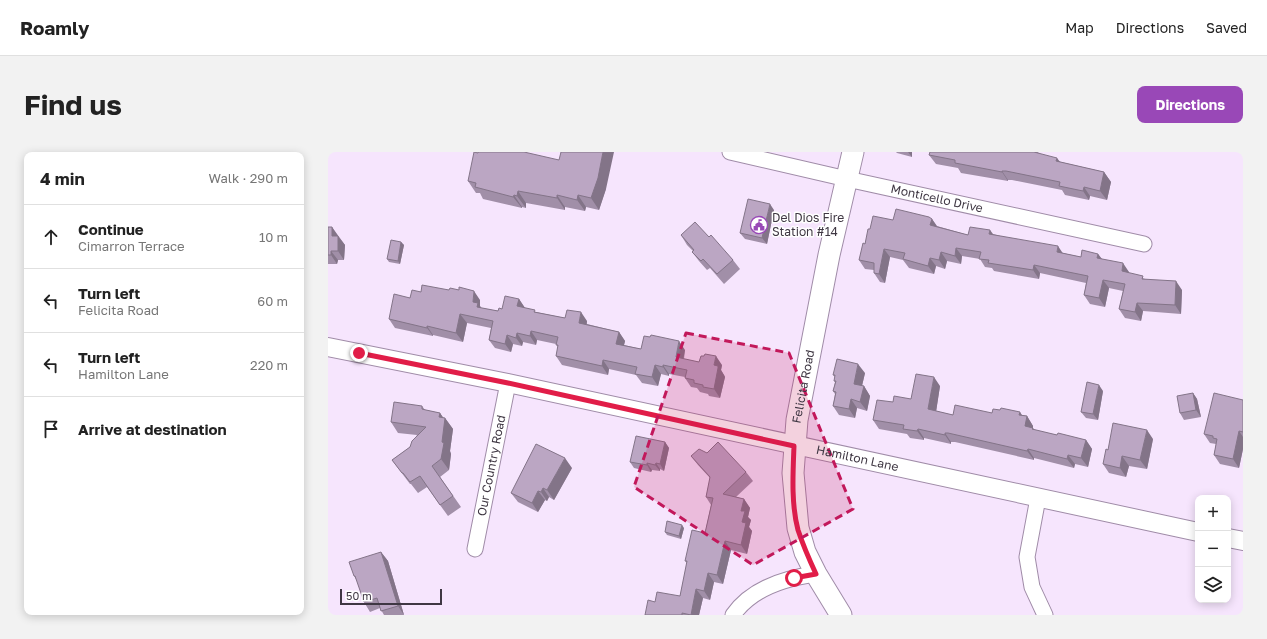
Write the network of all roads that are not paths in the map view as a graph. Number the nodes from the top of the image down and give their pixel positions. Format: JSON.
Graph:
{"nodes":[{"id":1,"x":730,"y":152,"type":"edge"},
{"id":2,"x":853,"y":152,"type":"edge"},
{"id":3,"x":847,"y":179,"type":"junction"},
{"id":4,"x":1144,"y":244,"type":"dead end"},
{"id":5,"x":328,"y":347,"type":"edge"},
{"id":6,"x":508,"y":383,"type":"junction"},
{"id":7,"x":794,"y":446,"type":"junction"},
{"id":8,"x":1038,"y":498,"type":"junction"},
{"id":9,"x":1195,"y":531,"type":"edge"},
{"id":10,"x":1231,"y":539,"type":"edge"},
{"id":11,"x":1243,"y":541,"type":"edge"},
{"id":12,"x":475,"y":549,"type":"dead end"},
{"id":13,"x":816,"y":574,"type":"junction"},
{"id":14,"x":733,"y":615,"type":"edge"},
{"id":15,"x":841,"y":615,"type":"edge"},
{"id":16,"x":1045,"y":615,"type":"edge"}],
"edges":[{"from":1,"to":3,"type":"street","name":"Monticello Drive"},
{"from":2,"to":3,"type":"main road","name":"Felicita Road"},
{"from":3,"to":4,"type":"street","name":"Monticello Drive"},
{"from":3,"to":7,"type":"main road","name":"Felicita Road"},
{"from":5,"to":6,"type":"street","name":"Hamilton Lane"},
{"from":6,"to":7,"type":"street","name":"Hamilton Lane"},
{"from":6,"to":12,"type":"street","name":"Our Country Road"},
{"from":7,"to":8,"type":"street","name":"Hamilton Lane"},
{"from":7,"to":13,"type":"main road","name":"Felicita Road"},
{"from":8,"to":9,"type":"street","name":"Hamilton Lane"},
{"from":8,"to":16,"type":"street"},
{"from":10,"to":11,"type":"street"},
{"from":13,"to":14,"type":"street"},
{"from":13,"to":15,"type":"main road","name":"Felicita Road"}]}
